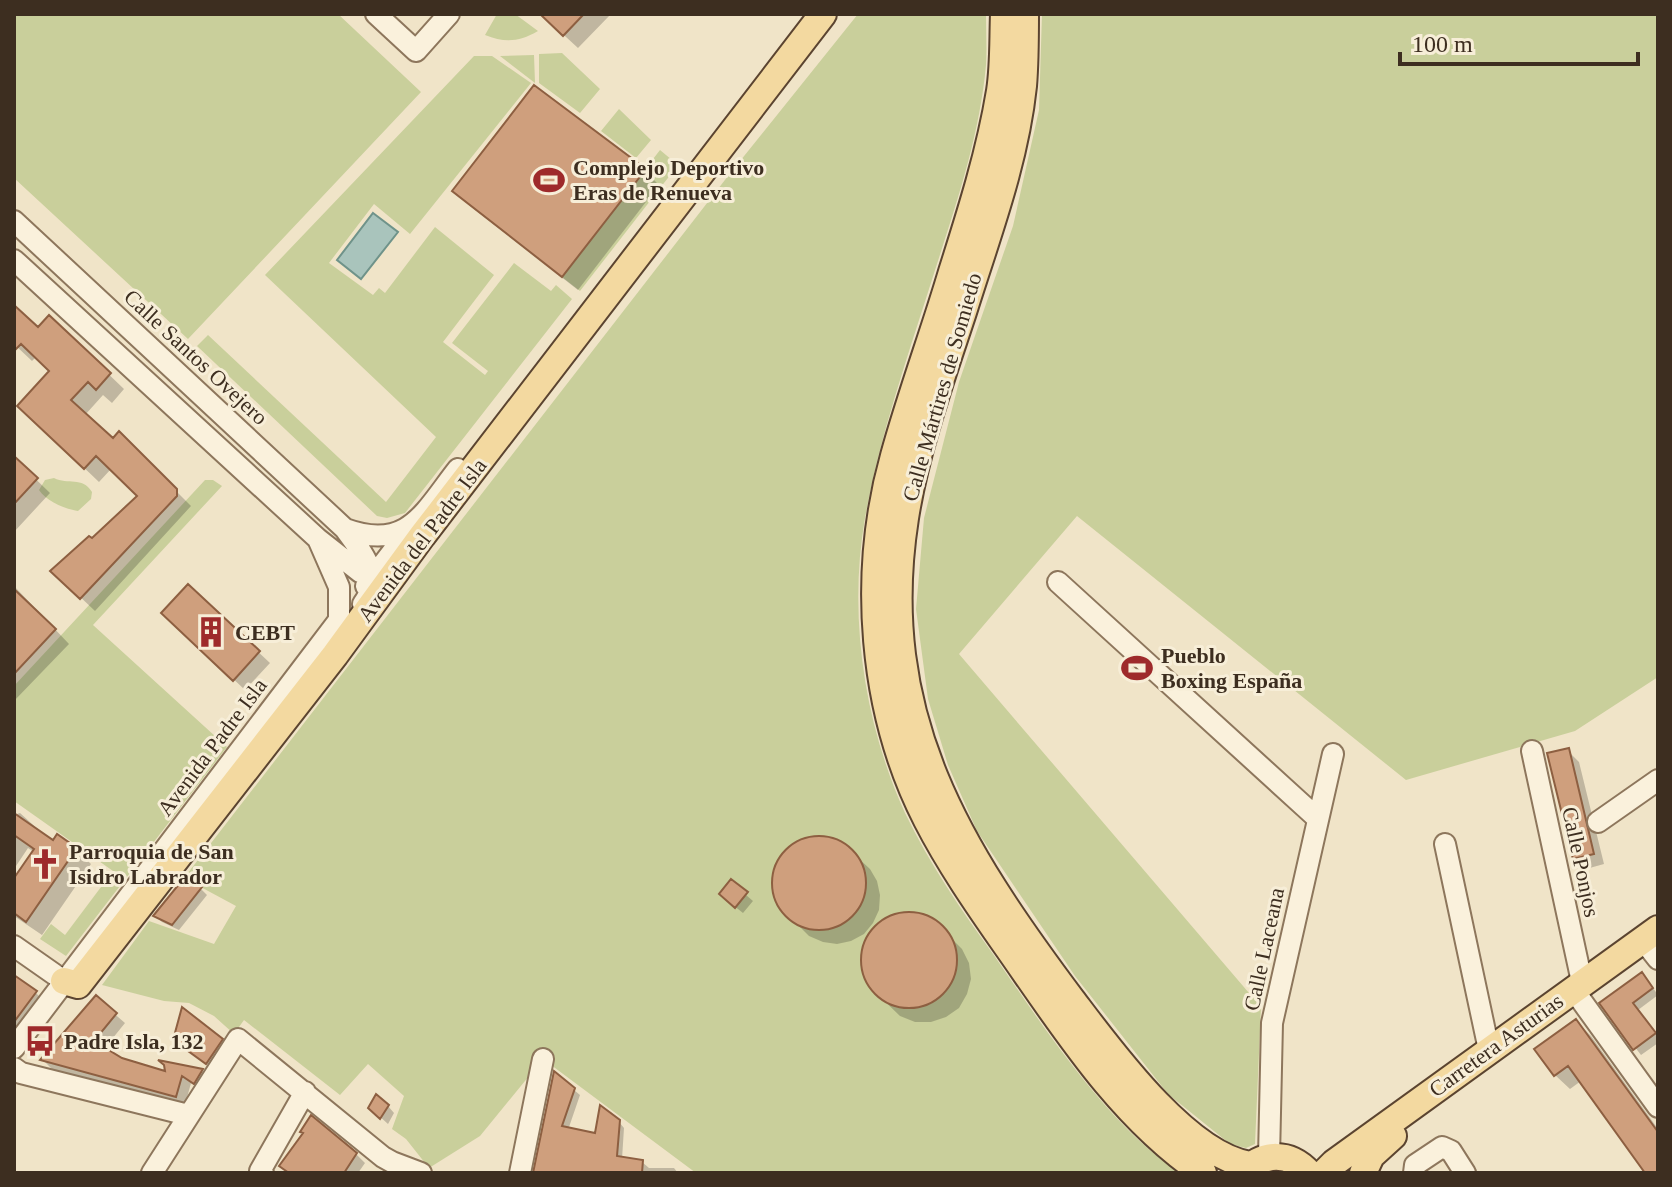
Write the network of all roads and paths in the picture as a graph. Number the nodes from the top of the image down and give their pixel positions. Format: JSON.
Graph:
{"nodes":[{"id":1,"x":376,"y":14,"type":"edge"},
{"id":2,"x":449,"y":14,"type":"edge"},
{"id":3,"x":823,"y":14,"type":"edge"},
{"id":4,"x":1004,"y":14,"type":"edge"},
{"id":5,"x":1025,"y":14,"type":"edge"},
{"id":6,"x":14,"y":221,"type":"edge"},
{"id":7,"x":14,"y":260,"type":"edge"},
{"id":8,"x":345,"y":529,"type":"junction"},
{"id":9,"x":418,"y":531,"type":"junction"},
{"id":10,"x":318,"y":539,"type":"junction"},
{"id":11,"x":372,"y":577,"type":"junction"},
{"id":12,"x":1058,"y":582,"type":"dead end"},
{"id":13,"x":340,"y":615,"type":"junction"},
{"id":14,"x":335,"y":655,"type":"junction"},
{"id":15,"x":1532,"y":751,"type":"dead end"},
{"id":16,"x":1333,"y":754,"type":"dead end"},
{"id":17,"x":1658,"y":780,"type":"edge"},
{"id":18,"x":1317,"y":818,"type":"junction"},
{"id":19,"x":1598,"y":822,"type":"dead end"},
{"id":20,"x":1445,"y":844,"type":"dead end"},
{"id":21,"x":1653,"y":942,"type":"edge"},
{"id":22,"x":14,"y":946,"type":"edge"},
{"id":23,"x":64,"y":981,"type":"junction"},
{"id":24,"x":1578,"y":986,"type":"junction"},
{"id":25,"x":14,"y":1048,"type":"edge"},
{"id":26,"x":1489,"y":1050,"type":"junction"},
{"id":27,"x":543,"y":1059,"type":"dead end"},
{"id":28,"x":14,"y":1068,"type":"edge"},
{"id":29,"x":1454,"y":1075,"type":"junction"},
{"id":30,"x":305,"y":1092,"type":"junction"},
{"id":31,"x":1658,"y":1107,"type":"edge"},
{"id":32,"x":188,"y":1115,"type":"junction"},
{"id":33,"x":378,"y":1165,"type":"edge"},
{"id":34,"x":1254,"y":1165,"type":"edge"},
{"id":35,"x":1317,"y":1168,"type":"edge"},
{"id":36,"x":1456,"y":1171,"type":"edge"},
{"id":37,"x":152,"y":1173,"type":"edge"},
{"id":38,"x":263,"y":1173,"type":"edge"},
{"id":39,"x":421,"y":1173,"type":"edge"},
{"id":40,"x":520,"y":1173,"type":"edge"},
{"id":41,"x":1203,"y":1173,"type":"edge"},
{"id":42,"x":1363,"y":1173,"type":"edge"},
{"id":43,"x":1414,"y":1173,"type":"edge"}],
"edges":[{"from":1,"to":2,"type":"street"},
{"from":3,"to":9,"type":"main road","name":"Avenida del Padre Isla"},
{"from":4,"to":41,"type":"main road","name":"Calle Mártires de Somiedo"},
{"from":5,"to":34,"type":"main road","name":"Calle Mártires de Somiedo"},
{"from":6,"to":8,"type":"street","name":"Calle Santos Ovejero"},
{"from":7,"to":10,"type":"street"},
{"from":8,"to":9,"type":"street"},
{"from":8,"to":11,"type":"street","name":"Calle Santos Ovejero"},
{"from":9,"to":11,"type":"street"},
{"from":9,"to":14,"type":"main road","name":"Avenida del Padre Isla"},
{"from":10,"to":11,"type":"street"},
{"from":10,"to":13,"type":"street"},
{"from":11,"to":13,"type":"street","name":"Avenida Padre Isla"},
{"from":11,"to":14,"type":"street"},
{"from":12,"to":18,"type":"street"},
{"from":13,"to":23,"type":"street","name":"Avenida Padre Isla"},
{"from":14,"to":23,"type":"main road","name":"Avenida del Padre Isla"},
{"from":15,"to":24,"type":"street","name":"Calle Ponjos"},
{"from":16,"to":18,"type":"street","name":"Calle Laceana"},
{"from":17,"to":19,"type":"street"},
{"from":18,"to":34,"type":"street","name":"Calle Laceana"},
{"from":20,"to":26,"type":"street"},
{"from":21,"to":24,"type":"main road","name":"Carretera Asturias"},
{"from":22,"to":23,"type":"street"},
{"from":23,"to":25,"type":"street","name":"Avenida del Padre Isla"},
{"from":24,"to":26,"type":"main road","name":"Carretera Asturias"},
{"from":24,"to":31,"type":"street"},
{"from":26,"to":29,"type":"main road","name":"Carretera Asturias"},
{"from":27,"to":40,"type":"street"},
{"from":28,"to":32,"type":"street"},
{"from":29,"to":35,"type":"main road","name":"Carretera Asturias"},
{"from":29,"to":42,"type":"main road"},
{"from":30,"to":32,"type":"street"},
{"from":30,"to":33,"type":"street"},
{"from":30,"to":38,"type":"street"},
{"from":32,"to":37,"type":"street"},
{"from":33,"to":39,"type":"street"},
{"from":34,"to":35,"type":"main road","name":"Calle Mártires de Somiedo"},
{"from":36,"to":43,"type":"street"}]}
